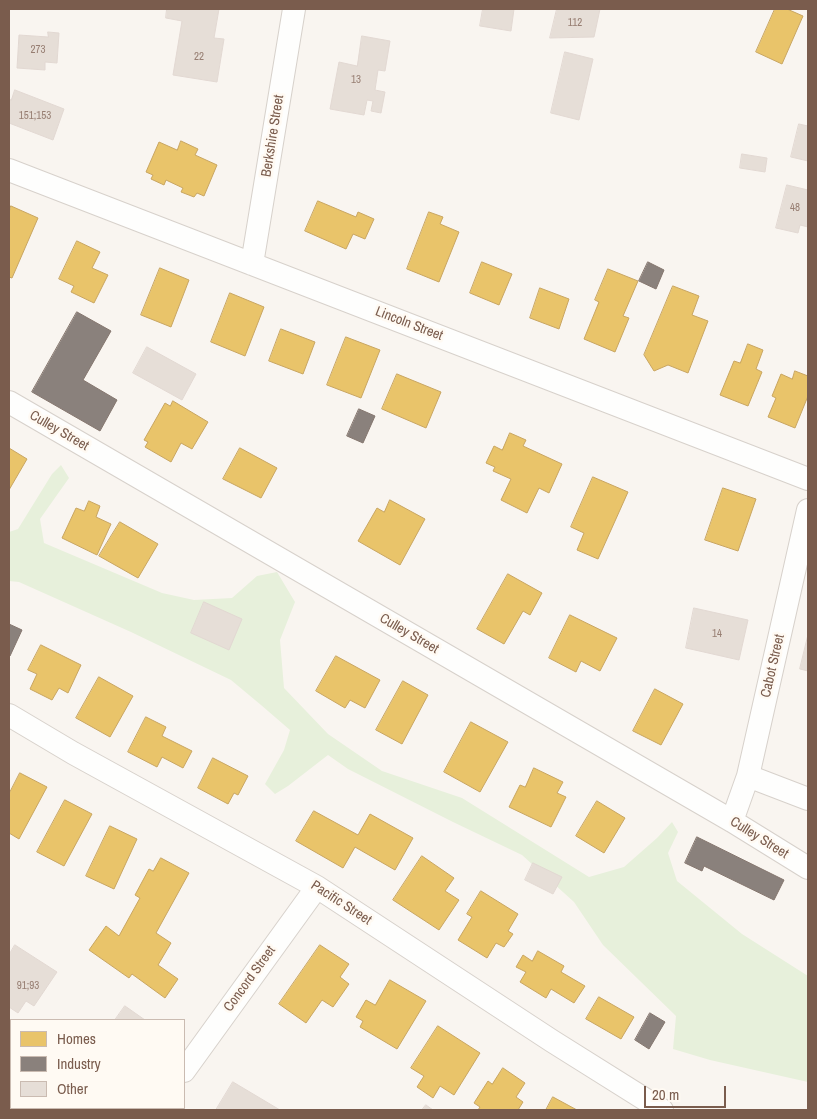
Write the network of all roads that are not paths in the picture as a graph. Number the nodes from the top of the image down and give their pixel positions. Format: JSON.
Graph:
{"nodes":[{"id":1,"x":294,"y":9,"type":"edge"},
{"id":2,"x":9,"y":170,"type":"edge"},
{"id":3,"x":252,"y":264,"type":"junction"},
{"id":4,"x":9,"y":402,"type":"edge"},
{"id":5,"x":808,"y":479,"type":"edge"},
{"id":6,"x":808,"y":510,"type":"edge"},
{"id":7,"x":9,"y":715,"type":"edge"},
{"id":8,"x":748,"y":776,"type":"junction"},
{"id":9,"x":808,"y":799,"type":"edge"},
{"id":10,"x":732,"y":821,"type":"junction"},
{"id":11,"x":808,"y":868,"type":"edge"},
{"id":12,"x":317,"y":887,"type":"junction"},
{"id":13,"x":185,"y":1070,"type":"edge"},
{"id":14,"x":662,"y":1110,"type":"edge"}],
"edges":[{"from":1,"to":3,"type":"street","name":"Berkshire Street"},
{"from":2,"to":3,"type":"street","name":"Lincoln Street"},
{"from":3,"to":5,"type":"street","name":"Lincoln Street"},
{"from":4,"to":10,"type":"street","name":"Culley Street"},
{"from":6,"to":8,"type":"street","name":"Cabot Street"},
{"from":7,"to":12,"type":"street","name":"Pacific Street"},
{"from":8,"to":9,"type":"street"},
{"from":8,"to":10,"type":"street","name":"Cabot Street"},
{"from":10,"to":11,"type":"street","name":"Culley Street"},
{"from":12,"to":13,"type":"street","name":"Concord Street"},
{"from":12,"to":14,"type":"street","name":"Pacific Street"}]}
